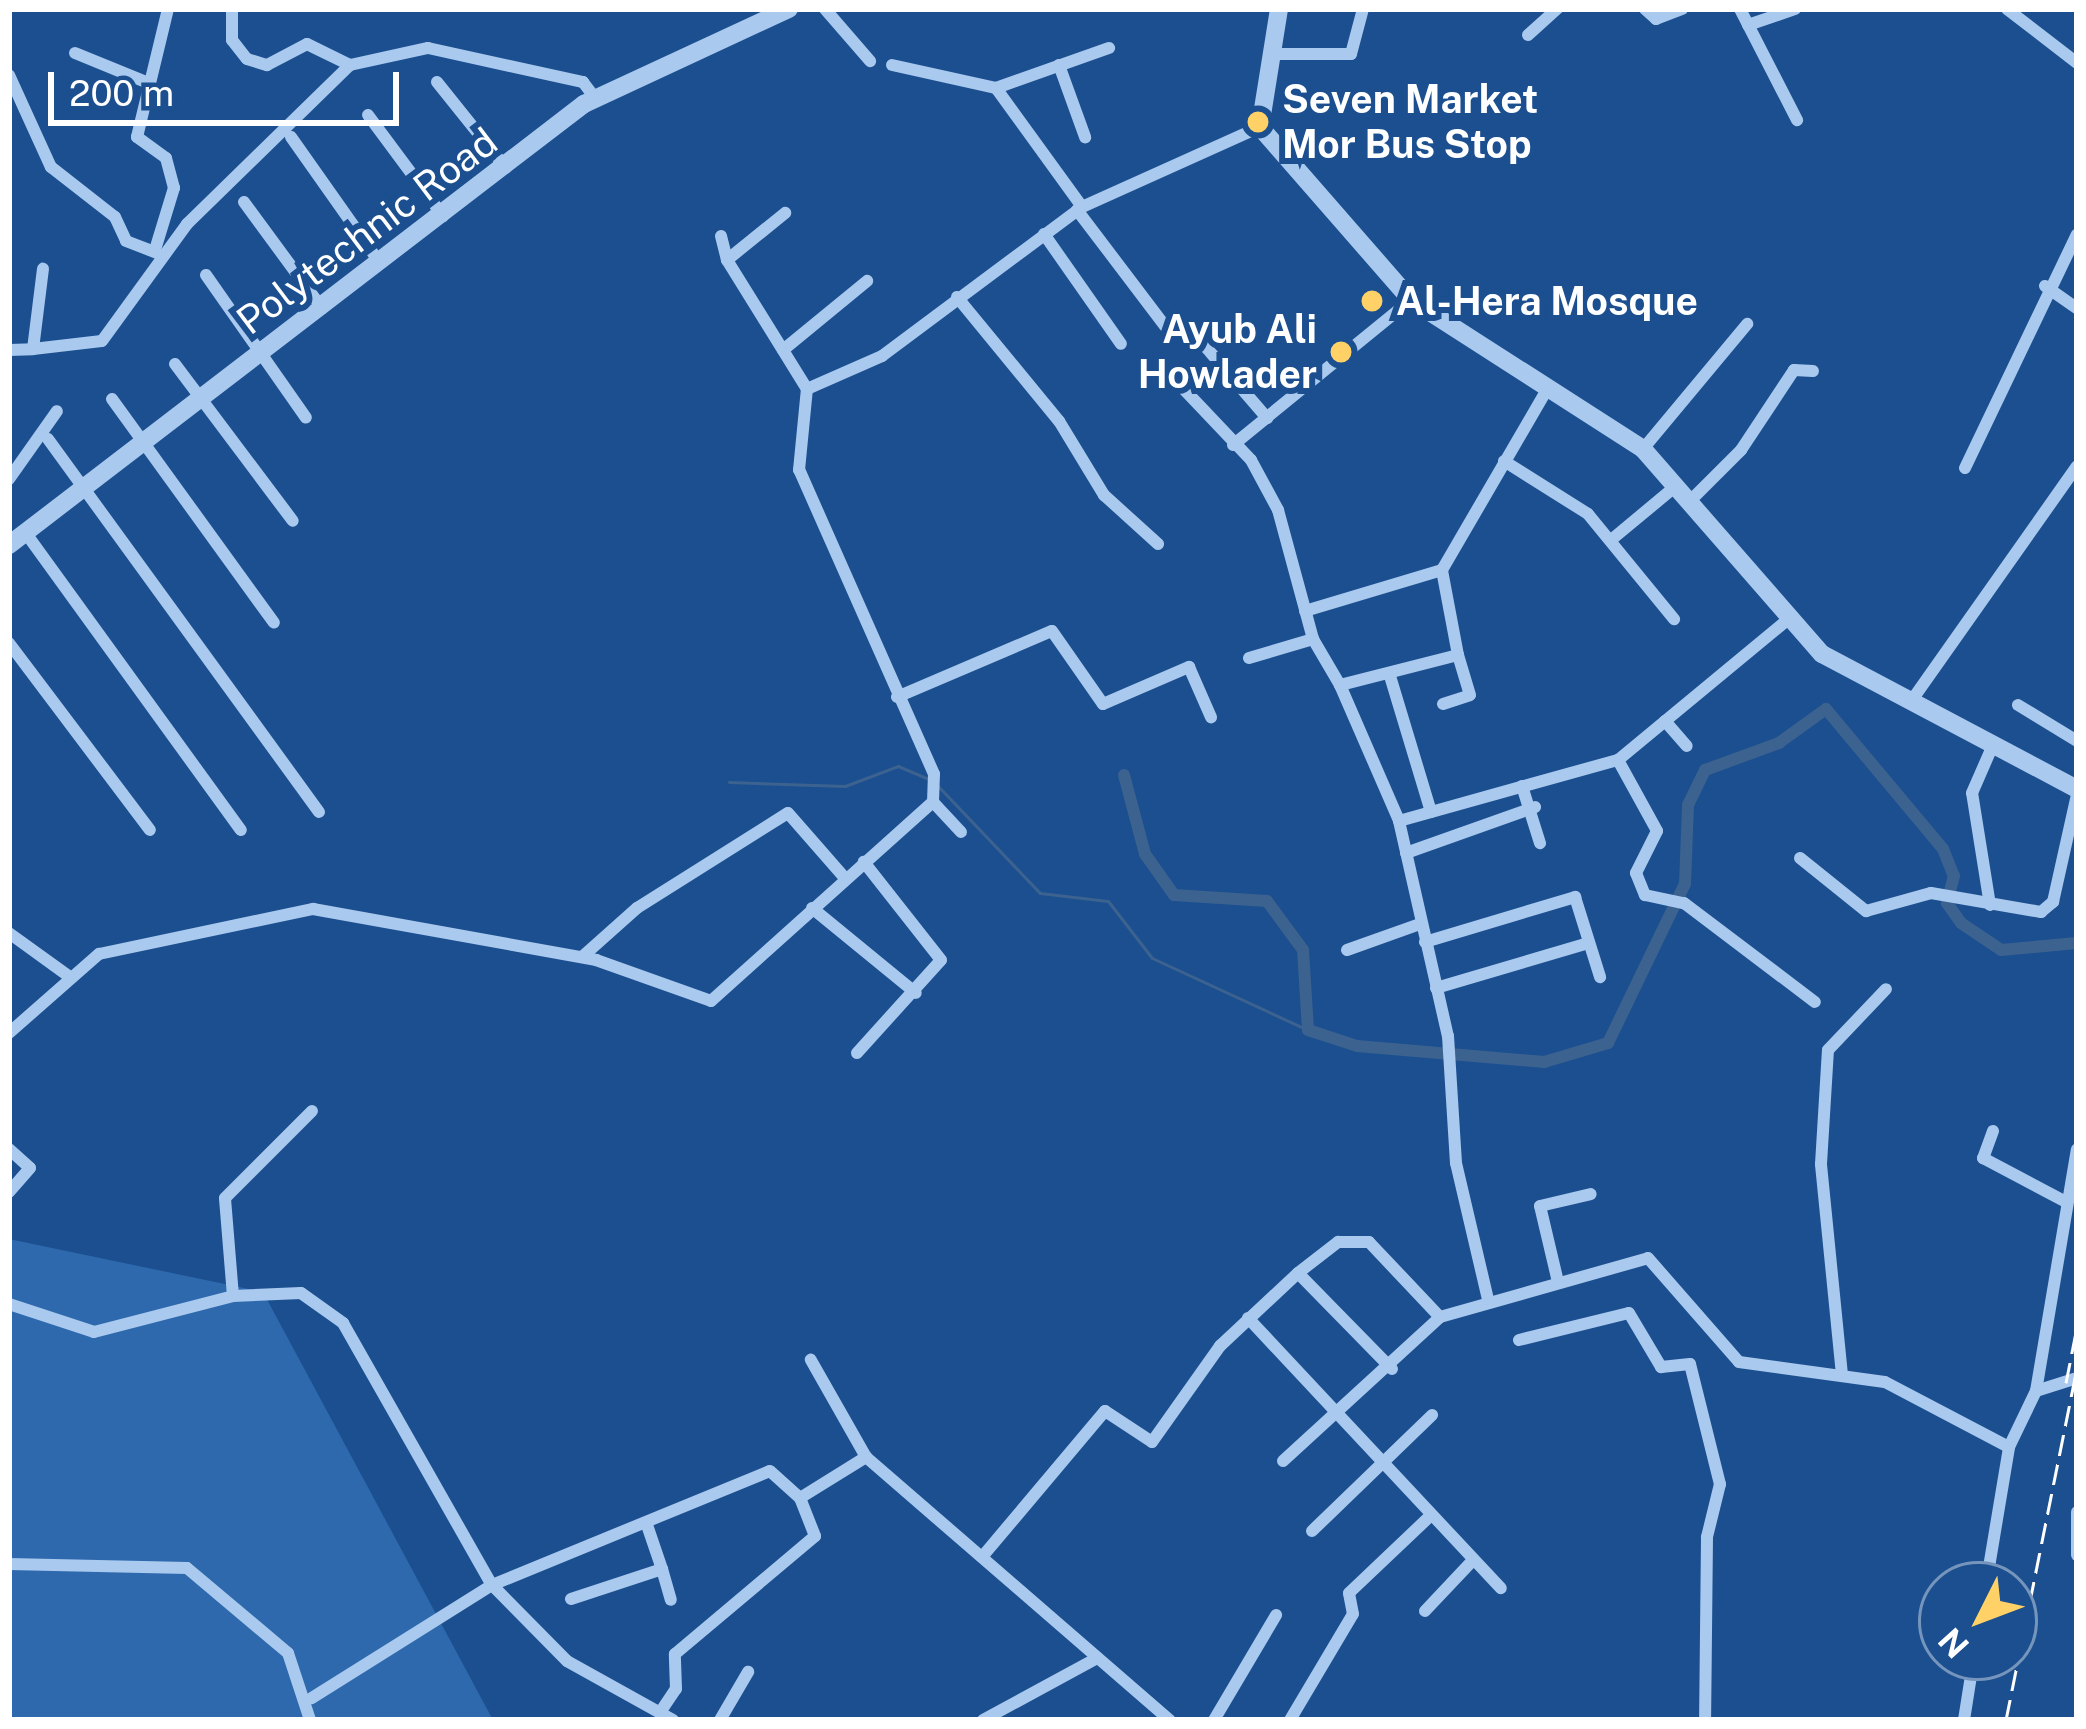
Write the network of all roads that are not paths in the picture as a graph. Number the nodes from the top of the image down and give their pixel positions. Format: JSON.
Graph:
{"nodes":[{"id":1,"x":168,"y":9,"type":"edge"},
{"id":2,"x":232,"y":9,"type":"edge"},
{"id":3,"x":789,"y":9,"type":"edge"},
{"id":4,"x":825,"y":9,"type":"edge"},
{"id":5,"x":1280,"y":9,"type":"edge"},
{"id":6,"x":1363,"y":9,"type":"edge"},
{"id":7,"x":1557,"y":9,"type":"edge"},
{"id":8,"x":1646,"y":9,"type":"edge"},
{"id":9,"x":1682,"y":9,"type":"edge"},
{"id":10,"x":1740,"y":9,"type":"edge"},
{"id":11,"x":1795,"y":9,"type":"edge"},
{"id":12,"x":2011,"y":10,"type":"edge"},
{"id":13,"x":1748,"y":26,"type":"junction"},
{"id":14,"x":1528,"y":35,"type":"dead end"},
{"id":15,"x":1109,"y":48,"type":"dead end"},
{"id":16,"x":75,"y":53,"type":"dead end"},
{"id":17,"x":1270,"y":54,"type":"junction"},
{"id":18,"x":870,"y":61,"type":"dead end"},
{"id":19,"x":2077,"y":63,"type":"edge"},
{"id":20,"x":350,"y":65,"type":"junction"},
{"id":21,"x":892,"y":65,"type":"dead end"},
{"id":22,"x":1059,"y":65,"type":"junction"},
{"id":23,"x":9,"y":75,"type":"edge"},
{"id":24,"x":146,"y":82,"type":"junction"},
{"id":25,"x":437,"y":82,"type":"dead end"},
{"id":26,"x":996,"y":88,"type":"junction"},
{"id":27,"x":596,"y":99,"type":"junction"},
{"id":28,"x":368,"y":115,"type":"dead end"},
{"id":29,"x":1797,"y":120,"type":"dead end"},
{"id":30,"x":1260,"y":127,"type":"junction"},
{"id":31,"x":291,"y":137,"type":"dead end"},
{"id":32,"x":1084,"y":137,"type":"dead end"},
{"id":33,"x":506,"y":168,"type":"junction"},
{"id":34,"x":244,"y":202,"type":"dead end"},
{"id":35,"x":1080,"y":208,"type":"junction"},
{"id":36,"x":785,"y":213,"type":"dead end"},
{"id":37,"x":444,"y":217,"type":"junction"},
{"id":38,"x":1044,"y":234,"type":"junction"},
{"id":39,"x":2077,"y":234,"type":"edge"},
{"id":40,"x":721,"y":236,"type":"dead end"},
{"id":41,"x":155,"y":250,"type":"junction"},
{"id":42,"x":727,"y":260,"type":"junction"},
{"id":43,"x":164,"y":264,"type":"junction"},
{"id":44,"x":381,"y":264,"type":"junction"},
{"id":45,"x":43,"y":269,"type":"dead end"},
{"id":46,"x":206,"y":275,"type":"dead end"},
{"id":47,"x":867,"y":281,"type":"dead end"},
{"id":48,"x":2045,"y":286,"type":"junction"},
{"id":49,"x":957,"y":297,"type":"junction"},
{"id":50,"x":1411,"y":300,"type":"junction"},
{"id":51,"x":322,"y":308,"type":"junction"},
{"id":52,"x":2077,"y":308,"type":"edge"},
{"id":53,"x":1747,"y":324,"type":"dead end"},
{"id":54,"x":1121,"y":344,"type":"dead end"},
{"id":55,"x":33,"y":349,"type":"junction"},
{"id":56,"x":9,"y":350,"type":"edge"},
{"id":57,"x":783,"y":350,"type":"junction"},
{"id":58,"x":261,"y":354,"type":"junction"},
{"id":59,"x":175,"y":364,"type":"dead end"},
{"id":60,"x":1813,"y":371,"type":"dead end"},
{"id":61,"x":1178,"y":383,"type":"dead end"},
{"id":62,"x":807,"y":389,"type":"junction"},
{"id":63,"x":1546,"y":391,"type":"junction"},
{"id":64,"x":112,"y":399,"type":"dead end"},
{"id":65,"x":202,"y":400,"type":"junction"},
{"id":66,"x":57,"y":411,"type":"dead end"},
{"id":67,"x":306,"y":418,"type":"dead end"},
{"id":68,"x":1267,"y":418,"type":"junction"},
{"id":69,"x":48,"y":439,"type":"dead end"},
{"id":70,"x":144,"y":442,"type":"junction"},
{"id":71,"x":1234,"y":445,"type":"junction"},
{"id":72,"x":1643,"y":449,"type":"junction"},
{"id":73,"x":1504,"y":461,"type":"junction"},
{"id":74,"x":2077,"y":466,"type":"edge"},
{"id":75,"x":1965,"y":468,"type":"dead end"},
{"id":76,"x":9,"y":479,"type":"edge"},
{"id":77,"x":82,"y":487,"type":"junction"},
{"id":78,"x":1683,"y":494,"type":"junction"},
{"id":79,"x":293,"y":521,"type":"dead end"},
{"id":80,"x":25,"y":532,"type":"junction"},
{"id":81,"x":1611,"y":540,"type":"junction"},
{"id":82,"x":1158,"y":544,"type":"dead end"},
{"id":83,"x":9,"y":545,"type":"edge"},
{"id":84,"x":1442,"y":570,"type":"junction"},
{"id":85,"x":1305,"y":611,"type":"junction"},
{"id":86,"x":1674,"y":619,"type":"dead end"},
{"id":87,"x":1786,"y":621,"type":"junction"},
{"id":88,"x":274,"y":623,"type":"dead end"},
{"id":89,"x":1312,"y":639,"type":"junction"},
{"id":90,"x":9,"y":644,"type":"edge"},
{"id":91,"x":1458,"y":655,"type":"junction"},
{"id":92,"x":1249,"y":658,"type":"dead end"},
{"id":93,"x":1390,"y":676,"type":"junction"},
{"id":94,"x":1340,"y":685,"type":"junction"},
{"id":95,"x":897,"y":697,"type":"junction"},
{"id":96,"x":1912,"y":700,"type":"junction"},
{"id":97,"x":1443,"y":704,"type":"dead end"},
{"id":98,"x":2018,"y":705,"type":"dead end"},
{"id":99,"x":1210,"y":717,"type":"dead end"},
{"id":100,"x":1665,"y":721,"type":"junction"},
{"id":101,"x":2077,"y":741,"type":"edge"},
{"id":102,"x":1993,"y":745,"type":"junction"},
{"id":103,"x":1687,"y":746,"type":"dead end"},
{"id":104,"x":1618,"y":760,"type":"junction"},
{"id":105,"x":1522,"y":786,"type":"junction"},
{"id":106,"x":2077,"y":792,"type":"edge"},
{"id":107,"x":935,"y":797,"type":"junction"},
{"id":108,"x":1535,"y":807,"type":"junction"},
{"id":109,"x":319,"y":812,"type":"dead end"},
{"id":110,"x":1431,"y":812,"type":"junction"},
{"id":111,"x":1400,"y":821,"type":"junction"},
{"id":112,"x":150,"y":830,"type":"dead end"},
{"id":113,"x":241,"y":830,"type":"dead end"},
{"id":114,"x":961,"y":832,"type":"dead end"},
{"id":115,"x":1540,"y":842,"type":"dead end"},
{"id":116,"x":1406,"y":853,"type":"junction"},
{"id":117,"x":1800,"y":858,"type":"dead end"},
{"id":118,"x":864,"y":862,"type":"junction"},
{"id":119,"x":845,"y":878,"type":"junction"},
{"id":120,"x":1990,"y":904,"type":"junction"},
{"id":121,"x":812,"y":908,"type":"junction"},
{"id":122,"x":1420,"y":924,"type":"junction"},
{"id":123,"x":9,"y":934,"type":"edge"},
{"id":124,"x":1425,"y":942,"type":"junction"},
{"id":125,"x":1589,"y":943,"type":"junction"},
{"id":126,"x":1347,"y":950,"type":"dead end"},
{"id":127,"x":582,"y":957,"type":"junction"},
{"id":128,"x":67,"y":975,"type":"junction"},
{"id":129,"x":1600,"y":977,"type":"dead end"},
{"id":130,"x":1436,"y":988,"type":"junction"},
{"id":131,"x":1886,"y":988,"type":"dead end"},
{"id":132,"x":916,"y":993,"type":"junction"},
{"id":133,"x":1815,"y":1002,"type":"dead end"},
{"id":134,"x":9,"y":1034,"type":"edge"},
{"id":135,"x":857,"y":1053,"type":"dead end"},
{"id":136,"x":312,"y":1111,"type":"dead end"},
{"id":137,"x":1993,"y":1131,"type":"dead end"},
{"id":138,"x":2077,"y":1148,"type":"edge"},
{"id":139,"x":9,"y":1149,"type":"edge"},
{"id":140,"x":9,"y":1192,"type":"edge"},
{"id":141,"x":1591,"y":1194,"type":"dead end"},
{"id":142,"x":2066,"y":1202,"type":"junction"},
{"id":143,"x":1298,"y":1273,"type":"junction"},
{"id":144,"x":1558,"y":1282,"type":"junction"},
{"id":145,"x":233,"y":1296,"type":"junction"},
{"id":146,"x":1488,"y":1300,"type":"junction"},
{"id":147,"x":9,"y":1304,"type":"edge"},
{"id":148,"x":1440,"y":1317,"type":"junction"},
{"id":149,"x":1248,"y":1318,"type":"junction"},
{"id":150,"x":1520,"y":1340,"type":"dead end"},
{"id":151,"x":811,"y":1360,"type":"dead end"},
{"id":152,"x":1392,"y":1369,"type":"junction"},
{"id":153,"x":1842,"y":1376,"type":"junction"},
{"id":154,"x":2077,"y":1378,"type":"edge"},
{"id":155,"x":2036,"y":1391,"type":"junction"},
{"id":156,"x":1338,"y":1414,"type":"junction"},
{"id":157,"x":1432,"y":1415,"type":"dead end"},
{"id":158,"x":2009,"y":1447,"type":"junction"},
{"id":159,"x":866,"y":1457,"type":"junction"},
{"id":160,"x":1283,"y":1461,"type":"dead end"},
{"id":161,"x":1382,"y":1463,"type":"junction"},
{"id":162,"x":800,"y":1498,"type":"junction"},
{"id":163,"x":2077,"y":1512,"type":"edge"},
{"id":164,"x":1430,"y":1516,"type":"junction"},
{"id":165,"x":647,"y":1525,"type":"junction"},
{"id":166,"x":1312,"y":1531,"type":"dead end"},
{"id":167,"x":2077,"y":1555,"type":"edge"},
{"id":168,"x":982,"y":1557,"type":"junction"},
{"id":169,"x":1473,"y":1560,"type":"junction"},
{"id":170,"x":1990,"y":1561,"type":"edge"},
{"id":171,"x":9,"y":1564,"type":"edge"},
{"id":172,"x":662,"y":1569,"type":"junction"},
{"id":173,"x":492,"y":1585,"type":"junction"},
{"id":174,"x":1501,"y":1588,"type":"dead end"},
{"id":175,"x":571,"y":1599,"type":"dead end"},
{"id":176,"x":671,"y":1600,"type":"dead end"},
{"id":177,"x":1425,"y":1611,"type":"dead end"},
{"id":178,"x":1276,"y":1616,"type":"dead end"},
{"id":179,"x":1097,"y":1658,"type":"junction"},
{"id":180,"x":748,"y":1672,"type":"dead end"},
{"id":181,"x":1970,"y":1681,"type":"edge"},
{"id":182,"x":312,"y":1698,"type":"junction"},
{"id":183,"x":663,"y":1708,"type":"junction"},
{"id":184,"x":310,"y":1720,"type":"edge"},
{"id":185,"x":673,"y":1720,"type":"edge"},
{"id":186,"x":719,"y":1720,"type":"edge"},
{"id":187,"x":983,"y":1720,"type":"edge"},
{"id":188,"x":1170,"y":1720,"type":"edge"},
{"id":189,"x":1214,"y":1720,"type":"edge"},
{"id":190,"x":1290,"y":1720,"type":"edge"},
{"id":191,"x":1706,"y":1720,"type":"edge"},
{"id":192,"x":1964,"y":1720,"type":"edge"}],
"edges":[{"from":1,"to":24,"type":"street"},
{"from":2,"to":20,"type":"street"},
{"from":3,"to":27,"type":"street","name":"Polytechnic Road"},
{"from":4,"to":18,"type":"street"},
{"from":5,"to":17,"type":"street"},
{"from":6,"to":17,"type":"street"},
{"from":7,"to":14,"type":"street"},
{"from":8,"to":9,"type":"street"},
{"from":10,"to":13,"type":"street"},
{"from":11,"to":13,"type":"street"},
{"from":12,"to":19,"type":"street"},
{"from":13,"to":29,"type":"street"},
{"from":15,"to":22,"type":"street"},
{"from":16,"to":24,"type":"street"},
{"from":17,"to":30,"type":"street"},
{"from":20,"to":27,"type":"street"},
{"from":20,"to":43,"type":"street"},
{"from":21,"to":26,"type":"street"},
{"from":22,"to":26,"type":"street"},
{"from":22,"to":32,"type":"street"},
{"from":23,"to":41,"type":"street"},
{"from":24,"to":41,"type":"street"},
{"from":25,"to":33,"type":"street"},
{"from":26,"to":35,"type":"street"},
{"from":27,"to":33,"type":"street","name":"Polytechnic Road"},
{"from":28,"to":37,"type":"street"},
{"from":30,"to":35,"type":"street"},
{"from":30,"to":50,"type":"street"},
{"from":31,"to":44,"type":"street"},
{"from":33,"to":37,"type":"street","name":"Polytechnic Road"},
{"from":34,"to":51,"type":"street"},
{"from":35,"to":38,"type":"street"},
{"from":35,"to":68,"type":"street"},
{"from":36,"to":42,"type":"street"},
{"from":37,"to":44,"type":"street","name":"Polytechnic Road"},
{"from":38,"to":49,"type":"street"},
{"from":38,"to":54,"type":"street"},
{"from":39,"to":48,"type":"street"},
{"from":40,"to":42,"type":"street"},
{"from":41,"to":43,"type":"street"},
{"from":42,"to":57,"type":"street"},
{"from":43,"to":55,"type":"street"},
{"from":44,"to":51,"type":"street","name":"Polytechnic Road"},
{"from":45,"to":55,"type":"street"},
{"from":46,"to":58,"type":"street"},
{"from":47,"to":57,"type":"street"},
{"from":48,"to":52,"type":"street"},
{"from":48,"to":75,"type":"street"},
{"from":49,"to":62,"type":"street"},
{"from":49,"to":82,"type":"street"},
{"from":50,"to":63,"type":"street"},
{"from":50,"to":68,"type":"street"},
{"from":51,"to":58,"type":"street","name":"Polytechnic Road"},
{"from":53,"to":72,"type":"street"},
{"from":55,"to":56,"type":"street"},
{"from":57,"to":62,"type":"street"},
{"from":58,"to":65,"type":"street","name":"Polytechnic Road"},
{"from":58,"to":67,"type":"street"},
{"from":59,"to":65,"type":"street"},
{"from":60,"to":78,"type":"street"},
{"from":61,"to":71,"type":"street"},
{"from":62,"to":95,"type":"street"},
{"from":63,"to":72,"type":"street"},
{"from":63,"to":73,"type":"street"},
{"from":64,"to":70,"type":"street"},
{"from":65,"to":70,"type":"street","name":"Polytechnic Road"},
{"from":65,"to":79,"type":"street"},
{"from":66,"to":76,"type":"street"},
{"from":68,"to":71,"type":"street"},
{"from":69,"to":77,"type":"street"},
{"from":70,"to":77,"type":"street","name":"Polytechnic Road"},
{"from":70,"to":88,"type":"street"},
{"from":71,"to":85,"type":"street"},
{"from":72,"to":78,"type":"street"},
{"from":73,"to":81,"type":"street"},
{"from":73,"to":84,"type":"street"},
{"from":74,"to":96,"type":"street"},
{"from":77,"to":80,"type":"street","name":"Polytechnic Road"},
{"from":77,"to":109,"type":"street"},
{"from":78,"to":81,"type":"street"},
{"from":78,"to":87,"type":"street"},
{"from":80,"to":83,"type":"street","name":"Polytechnic Road"},
{"from":80,"to":113,"type":"street"},
{"from":81,"to":86,"type":"street"},
{"from":84,"to":85,"type":"street"},
{"from":84,"to":91,"type":"street"},
{"from":85,"to":89,"type":"street"},
{"from":87,"to":96,"type":"street"},
{"from":87,"to":100,"type":"street"},
{"from":89,"to":92,"type":"street"},
{"from":89,"to":94,"type":"street"},
{"from":90,"to":112,"type":"street"},
{"from":91,"to":93,"type":"street"},
{"from":91,"to":97,"type":"street"},
{"from":93,"to":94,"type":"street"},
{"from":93,"to":110,"type":"street"},
{"from":94,"to":111,"type":"street"},
{"from":95,"to":99,"type":"street"},
{"from":95,"to":107,"type":"street"},
{"from":96,"to":102,"type":"street"},
{"from":98,"to":101,"type":"street"},
{"from":100,"to":103,"type":"street"},
{"from":100,"to":104,"type":"street"},
{"from":102,"to":106,"type":"street"},
{"from":102,"to":120,"type":"street"},
{"from":104,"to":105,"type":"street"},
{"from":104,"to":133,"type":"street"},
{"from":105,"to":108,"type":"street"},
{"from":105,"to":110,"type":"street"},
{"from":106,"to":120,"type":"street"},
{"from":107,"to":114,"type":"street"},
{"from":107,"to":118,"type":"street"},
{"from":108,"to":115,"type":"street"},
{"from":108,"to":116,"type":"street"},
{"from":110,"to":111,"type":"street"},
{"from":111,"to":116,"type":"street"},
{"from":116,"to":122,"type":"street"},
{"from":117,"to":120,"type":"street"},
{"from":118,"to":119,"type":"street"},
{"from":118,"to":132,"type":"street"},
{"from":119,"to":121,"type":"street"},
{"from":119,"to":127,"type":"street"},
{"from":121,"to":127,"type":"street"},
{"from":121,"to":132,"type":"street"},
{"from":122,"to":124,"type":"street"},
{"from":122,"to":126,"type":"street"},
{"from":123,"to":128,"type":"street"},
{"from":124,"to":125,"type":"street"},
{"from":124,"to":130,"type":"street"},
{"from":125,"to":129,"type":"street"},
{"from":125,"to":130,"type":"street"},
{"from":127,"to":128,"type":"street"},
{"from":128,"to":134,"type":"street"},
{"from":130,"to":146,"type":"street"},
{"from":131,"to":153,"type":"street"},
{"from":132,"to":135,"type":"street"},
{"from":136,"to":145,"type":"street"},
{"from":137,"to":142,"type":"street"},
{"from":138,"to":142,"type":"street"},
{"from":139,"to":140,"type":"street"},
{"from":141,"to":144,"type":"street"},
{"from":142,"to":155,"type":"street"},
{"from":143,"to":148,"type":"street"},
{"from":143,"to":149,"type":"street"},
{"from":143,"to":152,"type":"street"},
{"from":144,"to":146,"type":"street"},
{"from":144,"to":153,"type":"street"},
{"from":145,"to":147,"type":"street"},
{"from":145,"to":173,"type":"street"},
{"from":146,"to":148,"type":"street"},
{"from":148,"to":152,"type":"street"},
{"from":149,"to":156,"type":"street"},
{"from":149,"to":168,"type":"street"},
{"from":150,"to":191,"type":"street"},
{"from":151,"to":159,"type":"street"},
{"from":152,"to":156,"type":"street"},
{"from":153,"to":158,"type":"street"},
{"from":154,"to":155,"type":"street"},
{"from":155,"to":158,"type":"street"},
{"from":156,"to":160,"type":"street"},
{"from":156,"to":161,"type":"street"},
{"from":157,"to":161,"type":"street"},
{"from":158,"to":170,"type":"street"},
{"from":159,"to":162,"type":"street"},
{"from":159,"to":168,"type":"street"},
{"from":161,"to":164,"type":"street"},
{"from":161,"to":166,"type":"street"},
{"from":162,"to":165,"type":"street"},
{"from":162,"to":183,"type":"street"},
{"from":163,"to":167,"type":"street"},
{"from":164,"to":169,"type":"street"},
{"from":164,"to":190,"type":"street"},
{"from":165,"to":172,"type":"street"},
{"from":165,"to":173,"type":"street"},
{"from":168,"to":179,"type":"street"},
{"from":169,"to":174,"type":"street"},
{"from":169,"to":177,"type":"street"},
{"from":171,"to":182,"type":"street"},
{"from":172,"to":175,"type":"street"},
{"from":172,"to":176,"type":"street"},
{"from":173,"to":182,"type":"street"},
{"from":173,"to":183,"type":"street"},
{"from":178,"to":189,"type":"street"},
{"from":179,"to":187,"type":"street"},
{"from":179,"to":188,"type":"street"},
{"from":180,"to":186,"type":"street"},
{"from":181,"to":192,"type":"street"},
{"from":182,"to":184,"type":"street"},
{"from":183,"to":185,"type":"street"}]}
